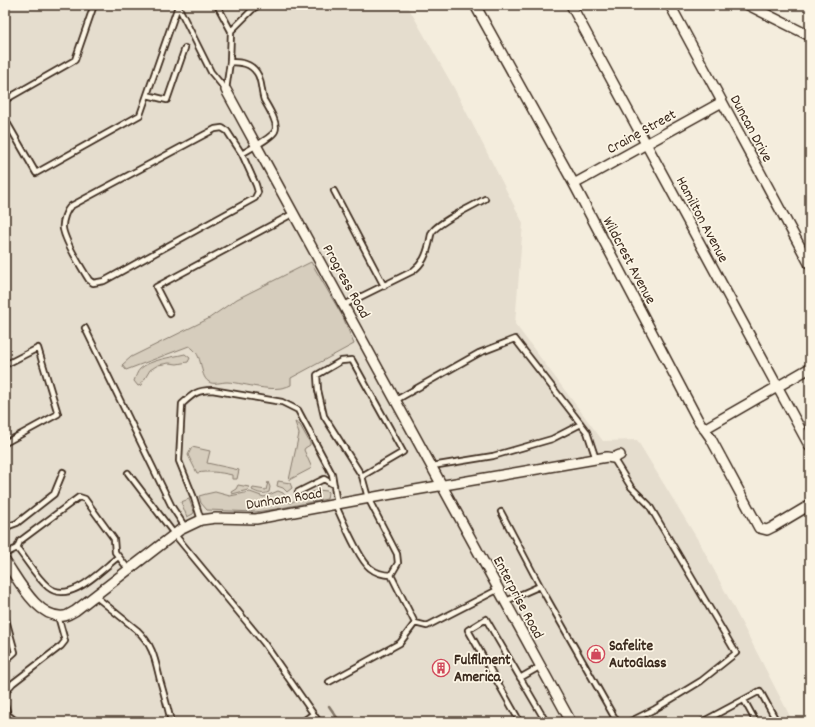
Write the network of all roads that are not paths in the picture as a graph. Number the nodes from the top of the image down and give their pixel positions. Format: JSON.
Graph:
{"nodes":[{"id":1,"x":94,"y":5,"type":"edge"},
{"id":2,"x":217,"y":5,"type":"edge"},
{"id":3,"x":259,"y":5,"type":"edge"},
{"id":4,"x":475,"y":5,"type":"edge"},
{"id":5,"x":571,"y":5,"type":"edge"},
{"id":6,"x":670,"y":5,"type":"edge"},
{"id":7,"x":748,"y":5,"type":"edge"},
{"id":8,"x":178,"y":6,"type":"edge"},
{"id":9,"x":231,"y":31,"type":"junction"},
{"id":10,"x":810,"y":36,"type":"edge"},
{"id":11,"x":185,"y":48,"type":"dead end"},
{"id":12,"x":230,"y":62,"type":"junction"},
{"id":13,"x":226,"y":90,"type":"junction"},
{"id":14,"x":147,"y":95,"type":"junction"},
{"id":15,"x":5,"y":100,"type":"edge"},
{"id":16,"x":722,"y":102,"type":"junction"},
{"id":17,"x":5,"y":119,"type":"edge"},
{"id":18,"x":256,"y":144,"type":"junction"},
{"id":19,"x":646,"y":144,"type":"junction"},
{"id":20,"x":242,"y":154,"type":"junction"},
{"id":21,"x":574,"y":184,"type":"junction"},
{"id":22,"x":334,"y":191,"type":"dead end"},
{"id":23,"x":485,"y":199,"type":"dead end"},
{"id":24,"x":294,"y":213,"type":"junction"},
{"id":25,"x":810,"y":265,"type":"edge"},
{"id":26,"x":384,"y":286,"type":"junction"},
{"id":27,"x":344,"y":305,"type":"junction"},
{"id":28,"x":170,"y":314,"type":"dead end"},
{"id":29,"x":85,"y":328,"type":"dead end"},
{"id":30,"x":5,"y":365,"type":"edge"},
{"id":31,"x":810,"y":368,"type":"edge"},
{"id":32,"x":778,"y":387,"type":"junction"},
{"id":33,"x":396,"y":400,"type":"junction"},
{"id":34,"x":581,"y":424,"type":"junction"},
{"id":35,"x":704,"y":429,"type":"junction"},
{"id":36,"x":5,"y":443,"type":"edge"},
{"id":37,"x":810,"y":447,"type":"edge"},
{"id":38,"x":617,"y":457,"type":"joint"},
{"id":39,"x":596,"y":459,"type":"junction"},
{"id":40,"x":432,"y":466,"type":"junction"},
{"id":41,"x":63,"y":472,"type":"dead end"},
{"id":42,"x":128,"y":473,"type":"dead end"},
{"id":43,"x":362,"y":476,"type":"junction"},
{"id":44,"x":334,"y":485,"type":"junction"},
{"id":45,"x":443,"y":485,"type":"junction"},
{"id":46,"x":298,"y":492,"type":"dead end"},
{"id":47,"x":368,"y":498,"type":"junction"},
{"id":48,"x":336,"y":504,"type":"junction"},
{"id":49,"x":810,"y":505,"type":"edge"},
{"id":50,"x":500,"y":512,"type":"dead end"},
{"id":51,"x":5,"y":520,"type":"edge"},
{"id":52,"x":200,"y":520,"type":"junction"},
{"id":53,"x":185,"y":528,"type":"junction"},
{"id":54,"x":175,"y":534,"type":"junction"},
{"id":55,"x":17,"y":548,"type":"junction"},
{"id":56,"x":5,"y":554,"type":"edge"},
{"id":57,"x":118,"y":557,"type":"junction"},
{"id":58,"x":5,"y":561,"type":"edge"},
{"id":59,"x":129,"y":570,"type":"junction"},
{"id":60,"x":391,"y":575,"type":"junction"},
{"id":61,"x":540,"y":586,"type":"junction"},
{"id":62,"x":499,"y":589,"type":"junction"},
{"id":63,"x":95,"y":596,"type":"junction"},
{"id":64,"x":506,"y":601,"type":"junction"},
{"id":65,"x":5,"y":616,"type":"edge"},
{"id":66,"x":58,"y":616,"type":"junction"},
{"id":67,"x":415,"y":623,"type":"junction"},
{"id":68,"x":5,"y":661,"type":"edge"},
{"id":69,"x":541,"y":666,"type":"junction"},
{"id":70,"x":520,"y":678,"type":"junction"},
{"id":71,"x":329,"y":682,"type":"dead end"},
{"id":72,"x":5,"y":699,"type":"edge"},
{"id":73,"x":744,"y":700,"type":"junction"},
{"id":74,"x":5,"y":704,"type":"edge"},
{"id":75,"x":313,"y":714,"type":"junction"},
{"id":76,"x":17,"y":722,"type":"edge"},
{"id":77,"x":171,"y":722,"type":"edge"},
{"id":78,"x":302,"y":722,"type":"edge"},
{"id":79,"x":319,"y":722,"type":"edge"},
{"id":80,"x":520,"y":722,"type":"edge"},
{"id":81,"x":546,"y":722,"type":"edge"},
{"id":82,"x":571,"y":722,"type":"edge"},
{"id":83,"x":617,"y":722,"type":"edge"},
{"id":84,"x":629,"y":722,"type":"edge"},
{"id":85,"x":702,"y":722,"type":"edge"},
{"id":86,"x":756,"y":722,"type":"edge"},
{"id":87,"x":777,"y":722,"type":"edge"}],
"edges":[{"from":1,"to":15,"type":"lane"},
{"from":2,"to":9,"type":"lane"},
{"from":3,"to":9,"type":"lane"},
{"from":4,"to":21,"type":"street","name":"Wildcrest Avenue"},
{"from":5,"to":19,"type":"street","name":"Hamilton Avenue"},
{"from":6,"to":16,"type":"street","name":"Duncan Drive"},
{"from":7,"to":10,"type":"street"},
{"from":8,"to":13,"type":"lane"},
{"from":8,"to":14,"type":"lane"},
{"from":9,"to":12,"type":"lane"},
{"from":11,"to":14,"type":"lane"},
{"from":12,"to":13,"type":"lane"},
{"from":12,"to":18,"type":"lane"},
{"from":13,"to":18,"type":"street","name":"Progress Road"},
{"from":14,"to":17,"type":"lane"},
{"from":16,"to":19,"type":"street","name":"Craine Street"},
{"from":16,"to":25,"type":"street","name":"Duncan Drive"},
{"from":18,"to":20,"type":"lane"},
{"from":18,"to":24,"type":"street","name":"Progress Road"},
{"from":19,"to":21,"type":"street","name":"Craine Street"},
{"from":19,"to":32,"type":"street","name":"Hamilton Avenue"},
{"from":20,"to":20,"type":"lane"},
{"from":21,"to":35,"type":"street","name":"Wildcrest Avenue"},
{"from":22,"to":26,"type":"lane"},
{"from":23,"to":26,"type":"lane"},
{"from":24,"to":27,"type":"street","name":"Progress Road"},
{"from":24,"to":28,"type":"lane"},
{"from":26,"to":27,"type":"lane"},
{"from":27,"to":33,"type":"street","name":"Progress Road"},
{"from":29,"to":53,"type":"lane"},
{"from":30,"to":36,"type":"lane"},
{"from":31,"to":32,"type":"street"},
{"from":32,"to":35,"type":"street"},
{"from":32,"to":37,"type":"street","name":"Hamilton Avenue"},
{"from":33,"to":34,"type":"lane"},
{"from":33,"to":40,"type":"street","name":"Progress Road"},
{"from":34,"to":39,"type":"lane"},
{"from":34,"to":40,"type":"lane"},
{"from":35,"to":49,"type":"street","name":"Wildcrest Avenue"},
{"from":38,"to":39,"type":"street","name":"Dunham Road"},
{"from":38,"to":84,"type":"lane"},
{"from":39,"to":45,"type":"street","name":"Dunham Road"},
{"from":40,"to":45,"type":"street","name":"Progress Road"},
{"from":41,"to":51,"type":"lane"},
{"from":42,"to":54,"type":"lane"},
{"from":43,"to":43,"type":"lane"},
{"from":43,"to":47,"type":"lane"},
{"from":44,"to":46,"type":"lane"},
{"from":44,"to":48,"type":"lane"},
{"from":44,"to":52,"type":"lane"},
{"from":45,"to":47,"type":"street","name":"Dunham Road"},
{"from":45,"to":62,"type":"street","name":"Enterprise Road"},
{"from":47,"to":48,"type":"street","name":"Dunham Road"},
{"from":47,"to":60,"type":"lane"},
{"from":48,"to":52,"type":"street","name":"Dunham Road"},
{"from":48,"to":60,"type":"lane"},
{"from":50,"to":61,"type":"lane"},
{"from":52,"to":53,"type":"street","name":"Dunham Road"},
{"from":53,"to":54,"type":"street","name":"Dunham Road"},
{"from":54,"to":59,"type":"street","name":"Dunham Road"},
{"from":54,"to":75,"type":"lane"},
{"from":55,"to":56,"type":"lane"},
{"from":55,"to":57,"type":"lane"},
{"from":55,"to":57,"type":"lane"},
{"from":57,"to":59,"type":"lane"},
{"from":58,"to":66,"type":"street"},
{"from":59,"to":63,"type":"street","name":"Dunham Road"},
{"from":60,"to":67,"type":"lane"},
{"from":61,"to":64,"type":"lane"},
{"from":61,"to":83,"type":"lane"},
{"from":62,"to":64,"type":"street","name":"Enterprise Road"},
{"from":62,"to":67,"type":"lane"},
{"from":63,"to":66,"type":"street","name":"Dunham Road"},
{"from":63,"to":77,"type":"lane"},
{"from":64,"to":69,"type":"street","name":"Enterprise Road"},
{"from":65,"to":68,"type":"lane"},
{"from":66,"to":72,"type":"lane"},
{"from":67,"to":71,"type":"lane"},
{"from":69,"to":70,"type":"lane"},
{"from":69,"to":82,"type":"street","name":"Enterprise Road"},
{"from":70,"to":80,"type":"lane"},
{"from":70,"to":81,"type":"lane"},
{"from":73,"to":85,"type":"lane"},
{"from":73,"to":86,"type":"lane"},
{"from":73,"to":87,"type":"lane"},
{"from":74,"to":76,"type":"lane"},
{"from":75,"to":78,"type":"lane"},
{"from":75,"to":79,"type":"lane"}]}
